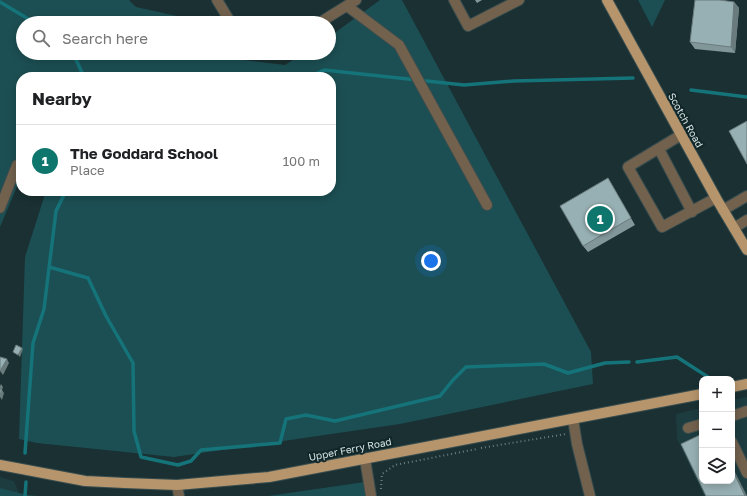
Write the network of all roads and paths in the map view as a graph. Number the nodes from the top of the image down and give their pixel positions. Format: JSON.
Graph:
{"nodes":[{"id":1,"x":218,"y":0,"type":"edge"},
{"id":2,"x":356,"y":0,"type":"edge"},
{"id":3,"x":454,"y":0,"type":"edge"},
{"id":4,"x":519,"y":0,"type":"edge"},
{"id":5,"x":607,"y":0,"type":"edge"},
{"id":6,"x":346,"y":6,"type":"junction"},
{"id":7,"x":227,"y":16,"type":"edge"},
{"id":8,"x":330,"y":16,"type":"edge"},
{"id":9,"x":681,"y":135,"type":"junction"},
{"id":10,"x":659,"y":149,"type":"junction"},
{"id":11,"x":16,"y":168,"type":"edge"},
{"id":12,"x":747,"y":196,"type":"edge"},
{"id":13,"x":716,"y":198,"type":"junction"},
{"id":14,"x":487,"y":205,"type":"dead end"},
{"id":15,"x":0,"y":208,"type":"edge"},
{"id":16,"x":723,"y":210,"type":"junction"},
{"id":17,"x":692,"y":212,"type":"junction"},
{"id":18,"x":747,"y":220,"type":"edge"},
{"id":19,"x":734,"y":228,"type":"junction"},
{"id":20,"x":747,"y":250,"type":"edge"},
{"id":21,"x":747,"y":384,"type":"edge"},
{"id":22,"x":735,"y":387,"type":"edge"},
{"id":23,"x":699,"y":395,"type":"edge"},
{"id":24,"x":747,"y":412,"type":"edge"},
{"id":25,"x":735,"y":415,"type":"edge"},
{"id":26,"x":573,"y":419,"type":"junction"},
{"id":27,"x":699,"y":425,"type":"edge"},
{"id":28,"x":688,"y":428,"type":"dead end"},
{"id":29,"x":567,"y":434,"type":"dead end"},
{"id":30,"x":735,"y":448,"type":"edge"},
{"id":31,"x":365,"y":459,"type":"junction"},
{"id":32,"x":0,"y":464,"type":"edge"},
{"id":33,"x":747,"y":473,"type":"edge"},
{"id":34,"x":177,"y":485,"type":"junction"},
{"id":35,"x":381,"y":490,"type":"dead end"},
{"id":36,"x":179,"y":496,"type":"edge"},
{"id":37,"x":371,"y":496,"type":"edge"},
{"id":38,"x":590,"y":496,"type":"edge"}],
"edges":[{"from":1,"to":7,"type":"street"},
{"from":2,"to":6,"type":"street"},
{"from":3,"to":4,"type":"street"},
{"from":5,"to":9,"type":"main road","name":"Scotch Road"},
{"from":6,"to":8,"type":"street"},
{"from":6,"to":14,"type":"street"},
{"from":9,"to":10,"type":"street"},
{"from":9,"to":13,"type":"main road","name":"Scotch Road"},
{"from":10,"to":17,"type":"street"},
{"from":10,"to":17,"type":"street"},
{"from":11,"to":15,"type":"street"},
{"from":12,"to":16,"type":"street"},
{"from":13,"to":16,"type":"main road","name":"Scotch Road"},
{"from":13,"to":17,"type":"street"},
{"from":16,"to":19,"type":"main road","name":"Scotch Road"},
{"from":18,"to":19,"type":"street"},
{"from":19,"to":20,"type":"main road","name":"Scotch Road"},
{"from":21,"to":22,"type":"main road"},
{"from":23,"to":26,"type":"main road","name":"Upper Ferry Road"},
{"from":24,"to":25,"type":"street"},
{"from":26,"to":31,"type":"main road","name":"Upper Ferry Road"},
{"from":26,"to":38,"type":"street"},
{"from":27,"to":28,"type":"street"},
{"from":29,"to":35,"type":"path"},
{"from":30,"to":33,"type":"street"},
{"from":31,"to":34,"type":"main road","name":"Upper Ferry Road"},
{"from":31,"to":37,"type":"street"},
{"from":32,"to":34,"type":"main road","name":"Upper Ferry Road"},
{"from":34,"to":36,"type":"street"}]}
